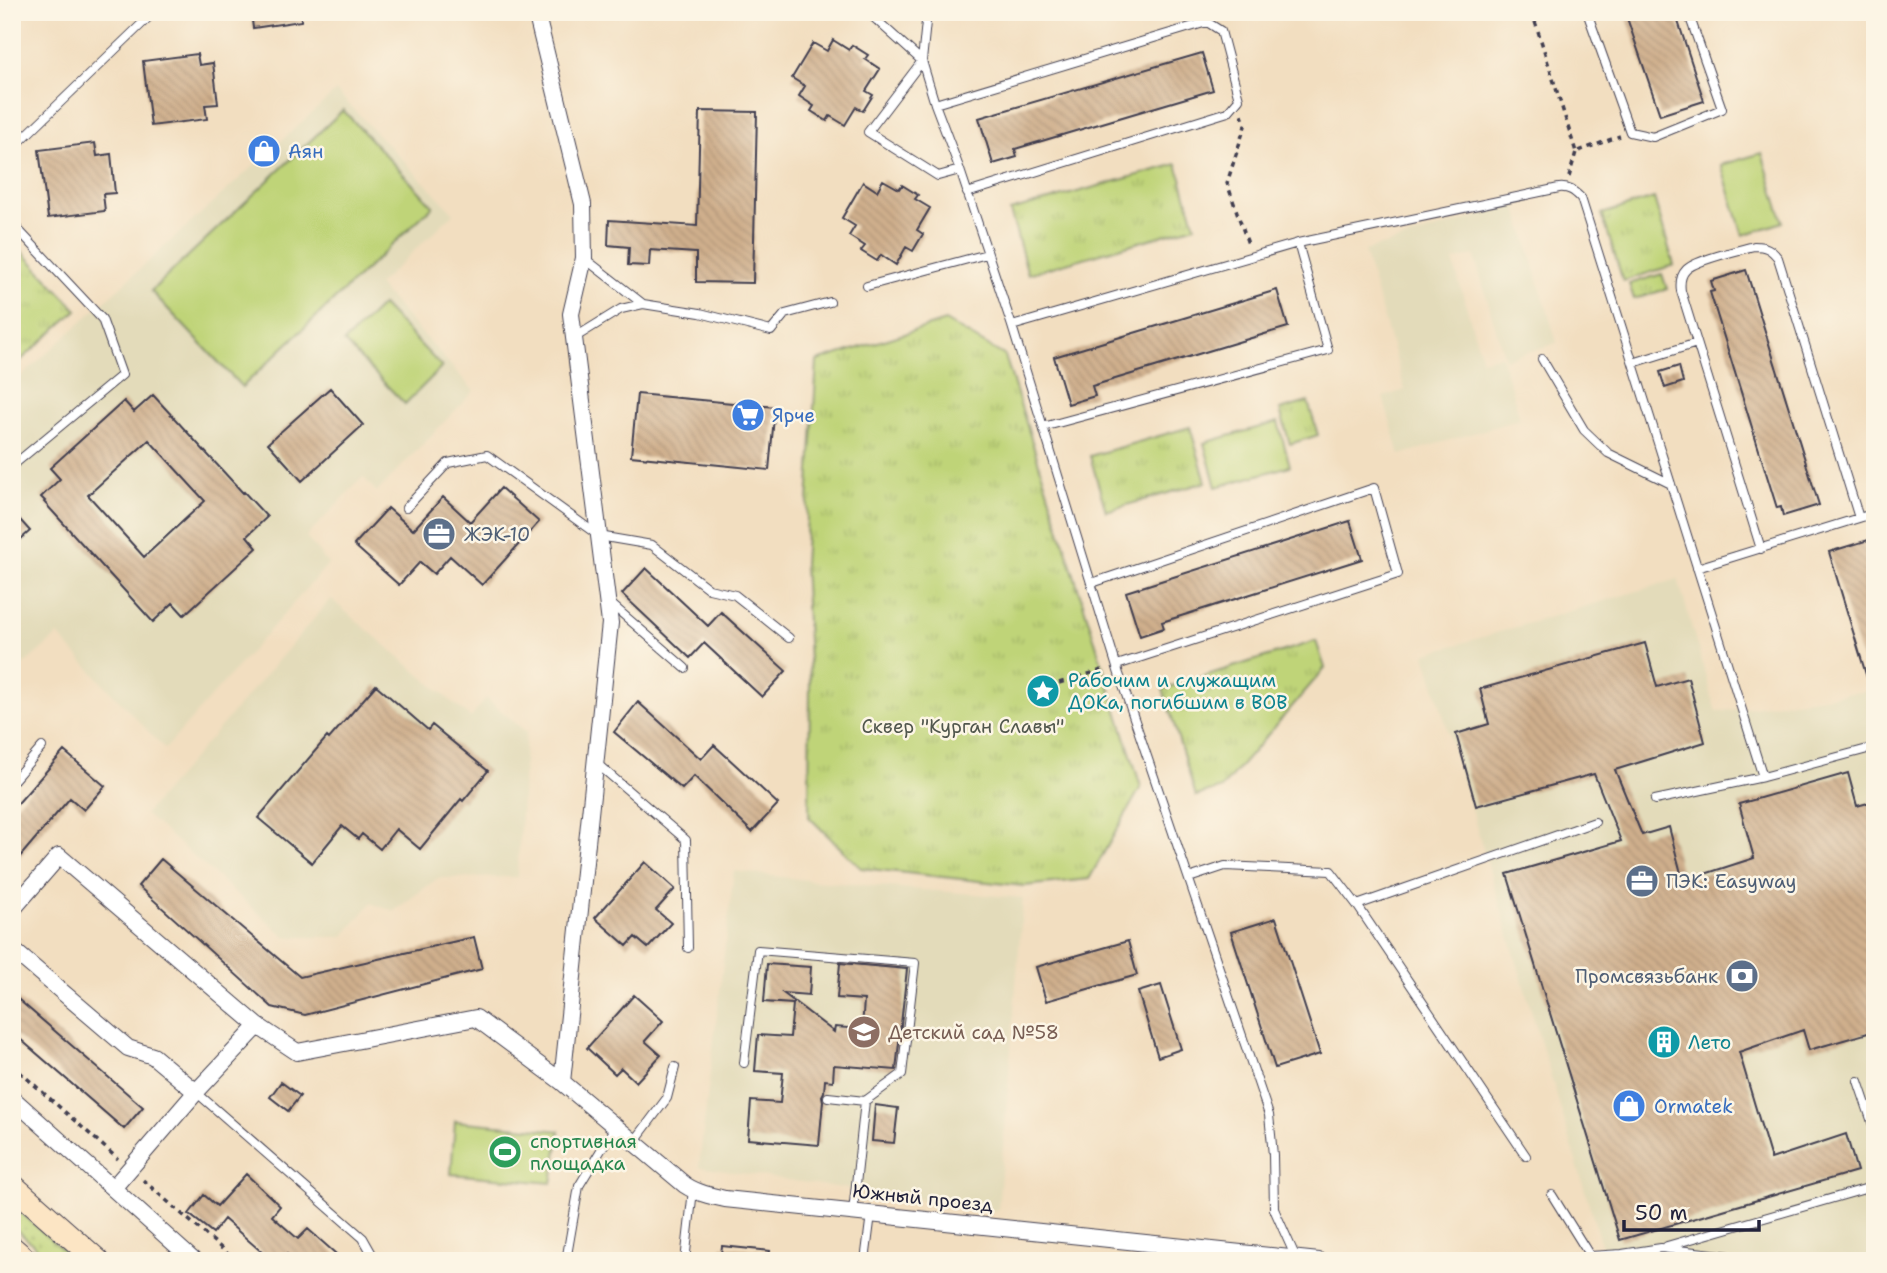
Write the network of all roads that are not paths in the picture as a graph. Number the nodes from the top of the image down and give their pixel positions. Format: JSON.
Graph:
{"nodes":[{"id":1,"x":154,"y":12,"type":"edge"},
{"id":2,"x":536,"y":12,"type":"edge"},
{"id":3,"x":928,"y":12,"type":"edge"},
{"id":4,"x":1587,"y":12,"type":"edge"},
{"id":5,"x":1688,"y":12,"type":"edge"},
{"id":6,"x":870,"y":13,"type":"edge"},
{"id":7,"x":922,"y":61,"type":"junction"},
{"id":8,"x":935,"y":104,"type":"junction"},
{"id":9,"x":12,"y":149,"type":"edge"},
{"id":10,"x":960,"y":170,"type":"junction"},
{"id":11,"x":967,"y":193,"type":"junction"},
{"id":12,"x":12,"y":223,"type":"edge"},
{"id":13,"x":1298,"y":243,"type":"junction"},
{"id":14,"x":986,"y":254,"type":"junction"},
{"id":15,"x":584,"y":258,"type":"junction"},
{"id":16,"x":867,"y":286,"type":"dead end"},
{"id":17,"x":830,"y":302,"type":"dead end"},
{"id":18,"x":642,"y":304,"type":"junction"},
{"id":19,"x":1012,"y":326,"type":"junction"},
{"id":20,"x":574,"y":338,"type":"junction"},
{"id":21,"x":1697,"y":343,"type":"junction"},
{"id":22,"x":1542,"y":359,"type":"dead end"},
{"id":23,"x":1633,"y":363,"type":"junction"},
{"id":24,"x":1043,"y":427,"type":"junction"},
{"id":25,"x":17,"y":462,"type":"dead end"},
{"id":26,"x":1671,"y":484,"type":"junction"},
{"id":27,"x":407,"y":508,"type":"dead end"},
{"id":28,"x":1875,"y":513,"type":"edge"},
{"id":29,"x":1859,"y":518,"type":"junction"},
{"id":30,"x":599,"y":536,"type":"junction"},
{"id":31,"x":1761,"y":548,"type":"junction"},
{"id":32,"x":1697,"y":568,"type":"junction"},
{"id":33,"x":1092,"y":583,"type":"junction"},
{"id":34,"x":608,"y":601,"type":"junction"},
{"id":35,"x":789,"y":638,"type":"dead end"},
{"id":36,"x":1117,"y":666,"type":"junction"},
{"id":37,"x":685,"y":668,"type":"dead end"},
{"id":38,"x":43,"y":747,"type":"dead end"},
{"id":39,"x":1875,"y":747,"type":"edge"},
{"id":40,"x":595,"y":762,"type":"junction"},
{"id":41,"x":1763,"y":777,"type":"junction"},
{"id":42,"x":12,"y":782,"type":"edge"},
{"id":43,"x":1655,"y":800,"type":"dead end"},
{"id":44,"x":1595,"y":822,"type":"dead end"},
{"id":45,"x":1189,"y":878,"type":"junction"},
{"id":46,"x":1357,"y":905,"type":"junction"},
{"id":47,"x":12,"y":910,"type":"edge"},
{"id":48,"x":688,"y":948,"type":"dead end"},
{"id":49,"x":12,"y":949,"type":"edge"},
{"id":50,"x":258,"y":1026,"type":"junction"},
{"id":51,"x":744,"y":1063,"type":"dead end"},
{"id":52,"x":675,"y":1067,"type":"dead end"},
{"id":53,"x":1858,"y":1081,"type":"dead end"},
{"id":54,"x":562,"y":1082,"type":"junction"},
{"id":55,"x":196,"y":1092,"type":"junction"},
{"id":56,"x":828,"y":1097,"type":"dead end"},
{"id":57,"x":12,"y":1098,"type":"edge"},
{"id":58,"x":865,"y":1101,"type":"junction"},
{"id":59,"x":615,"y":1128,"type":"junction"},
{"id":60,"x":1875,"y":1131,"type":"edge"},
{"id":61,"x":634,"y":1142,"type":"junction"},
{"id":62,"x":1526,"y":1156,"type":"dead end"},
{"id":63,"x":12,"y":1185,"type":"edge"},
{"id":64,"x":1875,"y":1186,"type":"edge"},
{"id":65,"x":114,"y":1188,"type":"junction"},
{"id":66,"x":693,"y":1190,"type":"junction"},
{"id":67,"x":1552,"y":1195,"type":"dead end"},
{"id":68,"x":853,"y":1212,"type":"junction"},
{"id":69,"x":871,"y":1214,"type":"junction"},
{"id":70,"x":12,"y":1248,"type":"edge"},
{"id":71,"x":1661,"y":1248,"type":"junction"},
{"id":72,"x":1239,"y":1257,"type":"edge"},
{"id":73,"x":1296,"y":1258,"type":"junction"},
{"id":74,"x":27,"y":1261,"type":"edge"},
{"id":75,"x":98,"y":1261,"type":"edge"},
{"id":76,"x":194,"y":1261,"type":"edge"},
{"id":77,"x":376,"y":1261,"type":"edge"},
{"id":78,"x":566,"y":1261,"type":"edge"},
{"id":79,"x":685,"y":1261,"type":"edge"},
{"id":80,"x":865,"y":1261,"type":"edge"},
{"id":81,"x":1319,"y":1261,"type":"edge"},
{"id":82,"x":1773,"y":1261,"type":"edge"}],
"edges":[{"from":1,"to":9,"type":"lane"},
{"from":2,"to":15,"type":"street"},
{"from":3,"to":7,"type":"lane"},
{"from":4,"to":5,"type":"lane"},
{"from":6,"to":7,"type":"lane"},
{"from":7,"to":8,"type":"lane"},
{"from":7,"to":10,"type":"lane"},
{"from":8,"to":10,"type":"lane"},
{"from":8,"to":11,"type":"lane"},
{"from":10,"to":11,"type":"lane"},
{"from":11,"to":14,"type":"lane"},
{"from":12,"to":25,"type":"lane"},
{"from":13,"to":19,"type":"lane"},
{"from":13,"to":23,"type":"lane"},
{"from":13,"to":24,"type":"lane"},
{"from":14,"to":16,"type":"lane"},
{"from":14,"to":19,"type":"lane"},
{"from":15,"to":18,"type":"lane"},
{"from":15,"to":20,"type":"street"},
{"from":17,"to":18,"type":"lane"},
{"from":18,"to":20,"type":"lane"},
{"from":19,"to":24,"type":"lane"},
{"from":20,"to":30,"type":"street"},
{"from":21,"to":23,"type":"lane"},
{"from":21,"to":29,"type":"lane"},
{"from":21,"to":31,"type":"lane"},
{"from":22,"to":26,"type":"lane"},
{"from":23,"to":26,"type":"lane"},
{"from":24,"to":33,"type":"lane"},
{"from":26,"to":32,"type":"lane"},
{"from":27,"to":30,"type":"lane"},
{"from":28,"to":29,"type":"lane"},
{"from":29,"to":31,"type":"lane"},
{"from":30,"to":34,"type":"street"},
{"from":30,"to":35,"type":"lane"},
{"from":31,"to":32,"type":"lane"},
{"from":32,"to":41,"type":"lane"},
{"from":33,"to":36,"type":"lane"},
{"from":33,"to":36,"type":"lane"},
{"from":34,"to":37,"type":"lane"},
{"from":34,"to":40,"type":"street"},
{"from":36,"to":45,"type":"lane"},
{"from":38,"to":42,"type":"lane"},
{"from":39,"to":41,"type":"lane"},
{"from":40,"to":48,"type":"lane"},
{"from":40,"to":54,"type":"street"},
{"from":41,"to":43,"type":"lane"},
{"from":44,"to":46,"type":"lane"},
{"from":45,"to":46,"type":"lane"},
{"from":45,"to":73,"type":"lane"},
{"from":46,"to":62,"type":"lane"},
{"from":47,"to":50,"type":"street","name":"Южный проезд"},
{"from":49,"to":55,"type":"street"},
{"from":50,"to":54,"type":"street","name":"Южный проезд"},
{"from":50,"to":55,"type":"street"},
{"from":51,"to":58,"type":"lane"},
{"from":52,"to":61,"type":"lane"},
{"from":53,"to":60,"type":"lane"},
{"from":54,"to":59,"type":"street","name":"Южный проезд"},
{"from":55,"to":65,"type":"street"},
{"from":55,"to":77,"type":"lane"},
{"from":56,"to":58,"type":"lane"},
{"from":57,"to":65,"type":"street"},
{"from":58,"to":68,"type":"lane"},
{"from":59,"to":61,"type":"street","name":"Южный проезд"},
{"from":59,"to":78,"type":"lane"},
{"from":61,"to":66,"type":"street","name":"Южный проезд"},
{"from":63,"to":75,"type":"street"},
{"from":64,"to":71,"type":"lane"},
{"from":65,"to":76,"type":"street"},
{"from":66,"to":68,"type":"street","name":"Южный проезд"},
{"from":66,"to":79,"type":"lane"},
{"from":67,"to":71,"type":"lane"},
{"from":68,"to":69,"type":"street","name":"Южный проезд"},
{"from":69,"to":72,"type":"street","name":"Южный проезд"},
{"from":69,"to":80,"type":"lane"},
{"from":70,"to":74,"type":"street"},
{"from":71,"to":82,"type":"lane"},
{"from":72,"to":73,"type":"street","name":"Южный проезд"},
{"from":73,"to":81,"type":"street","name":"Южный проезд"}]}
